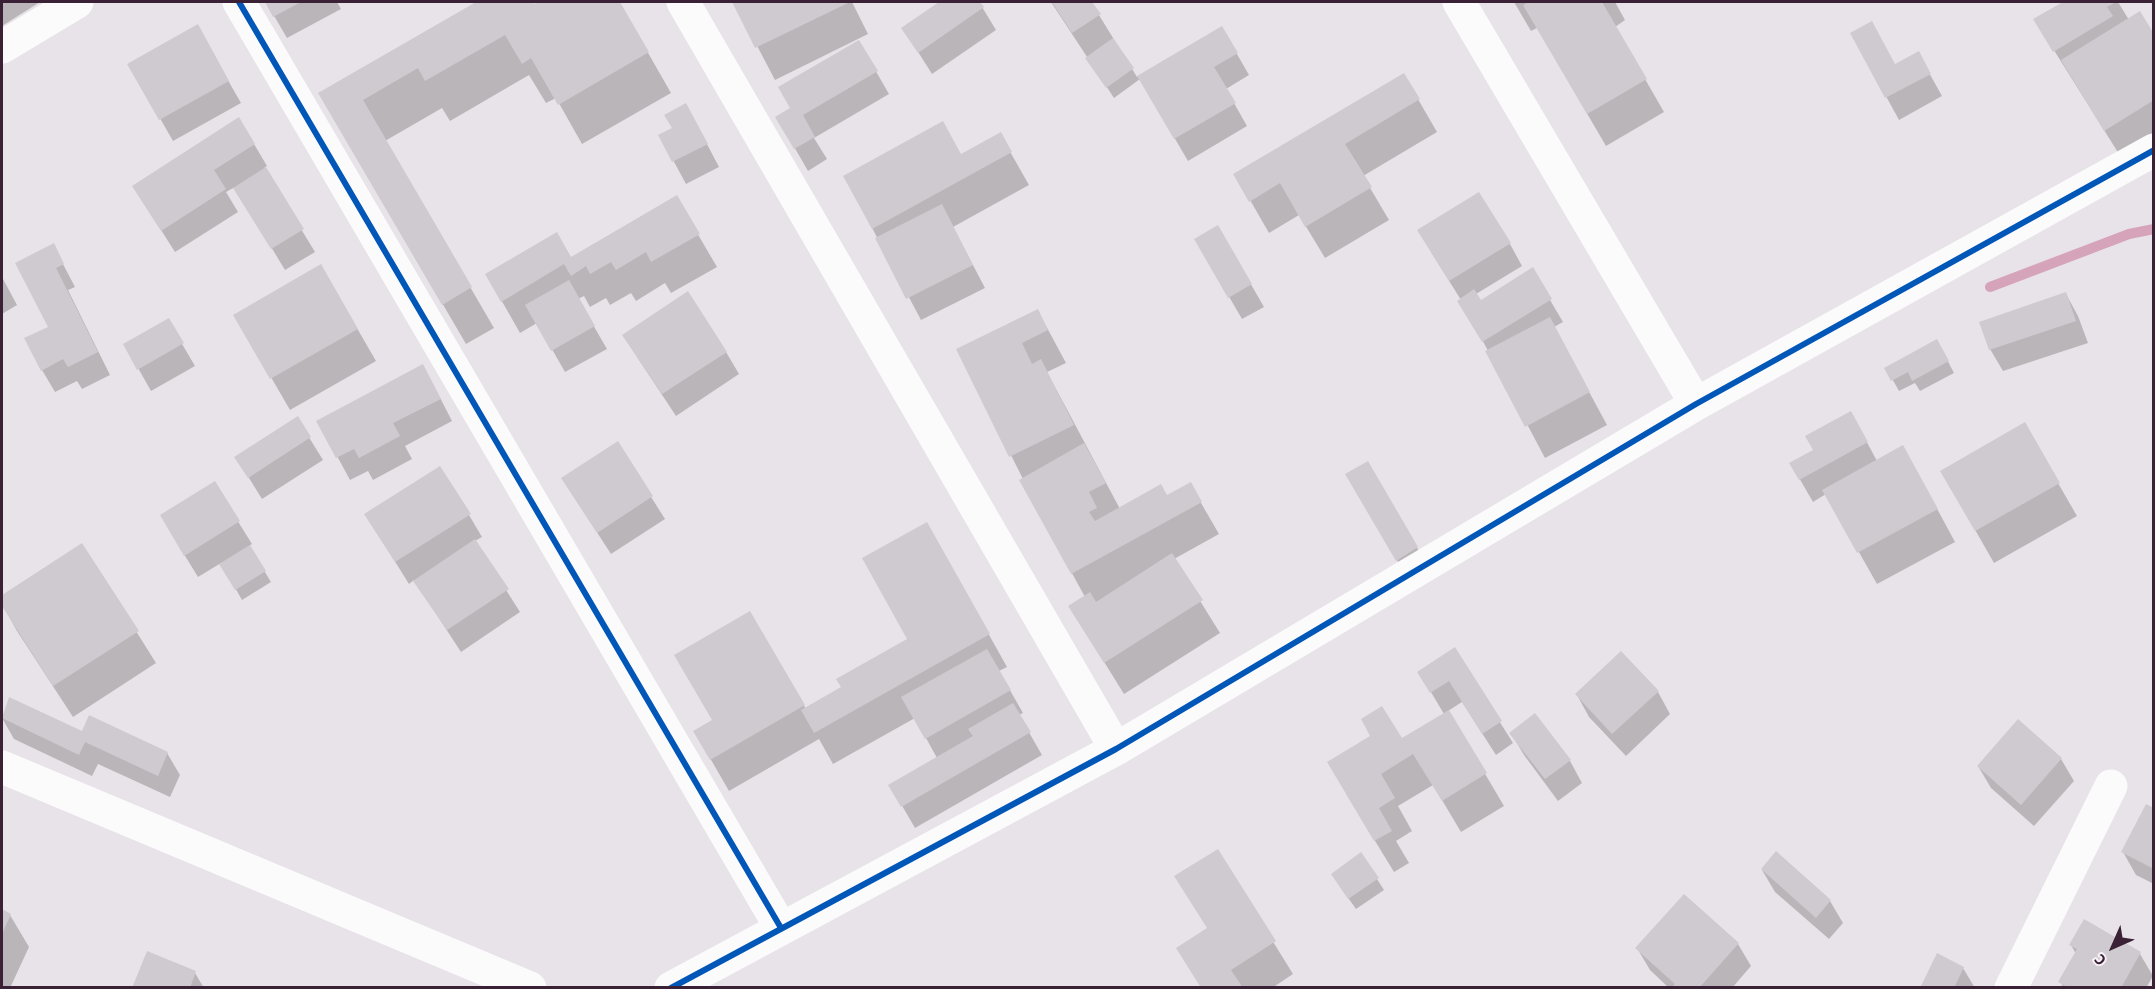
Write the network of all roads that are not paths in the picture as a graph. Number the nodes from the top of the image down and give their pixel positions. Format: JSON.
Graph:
{"nodes":[{"id":1,"x":76,"y":2,"type":"edge"},
{"id":2,"x":239,"y":2,"type":"edge"},
{"id":3,"x":683,"y":2,"type":"edge"},
{"id":4,"x":1459,"y":2,"type":"edge"},
{"id":5,"x":2,"y":47,"type":"edge"},
{"id":6,"x":2154,"y":150,"type":"edge"},
{"id":7,"x":1696,"y":404,"type":"junction"},
{"id":8,"x":1116,"y":749,"type":"junction"},
{"id":9,"x":2,"y":767,"type":"edge"},
{"id":10,"x":2111,"y":786,"type":"dead end"},
{"id":11,"x":781,"y":928,"type":"junction"},
{"id":12,"x":530,"y":987,"type":"edge"},
{"id":13,"x":671,"y":987,"type":"edge"},
{"id":14,"x":2011,"y":987,"type":"edge"}],
"edges":[{"from":1,"to":5,"type":"street"},
{"from":2,"to":11,"type":"street"},
{"from":3,"to":8,"type":"street"},
{"from":4,"to":7,"type":"street"},
{"from":6,"to":7,"type":"street"},
{"from":7,"to":8,"type":"street"},
{"from":8,"to":11,"type":"street"},
{"from":9,"to":12,"type":"street"},
{"from":10,"to":14,"type":"street"},
{"from":11,"to":13,"type":"street"}]}
